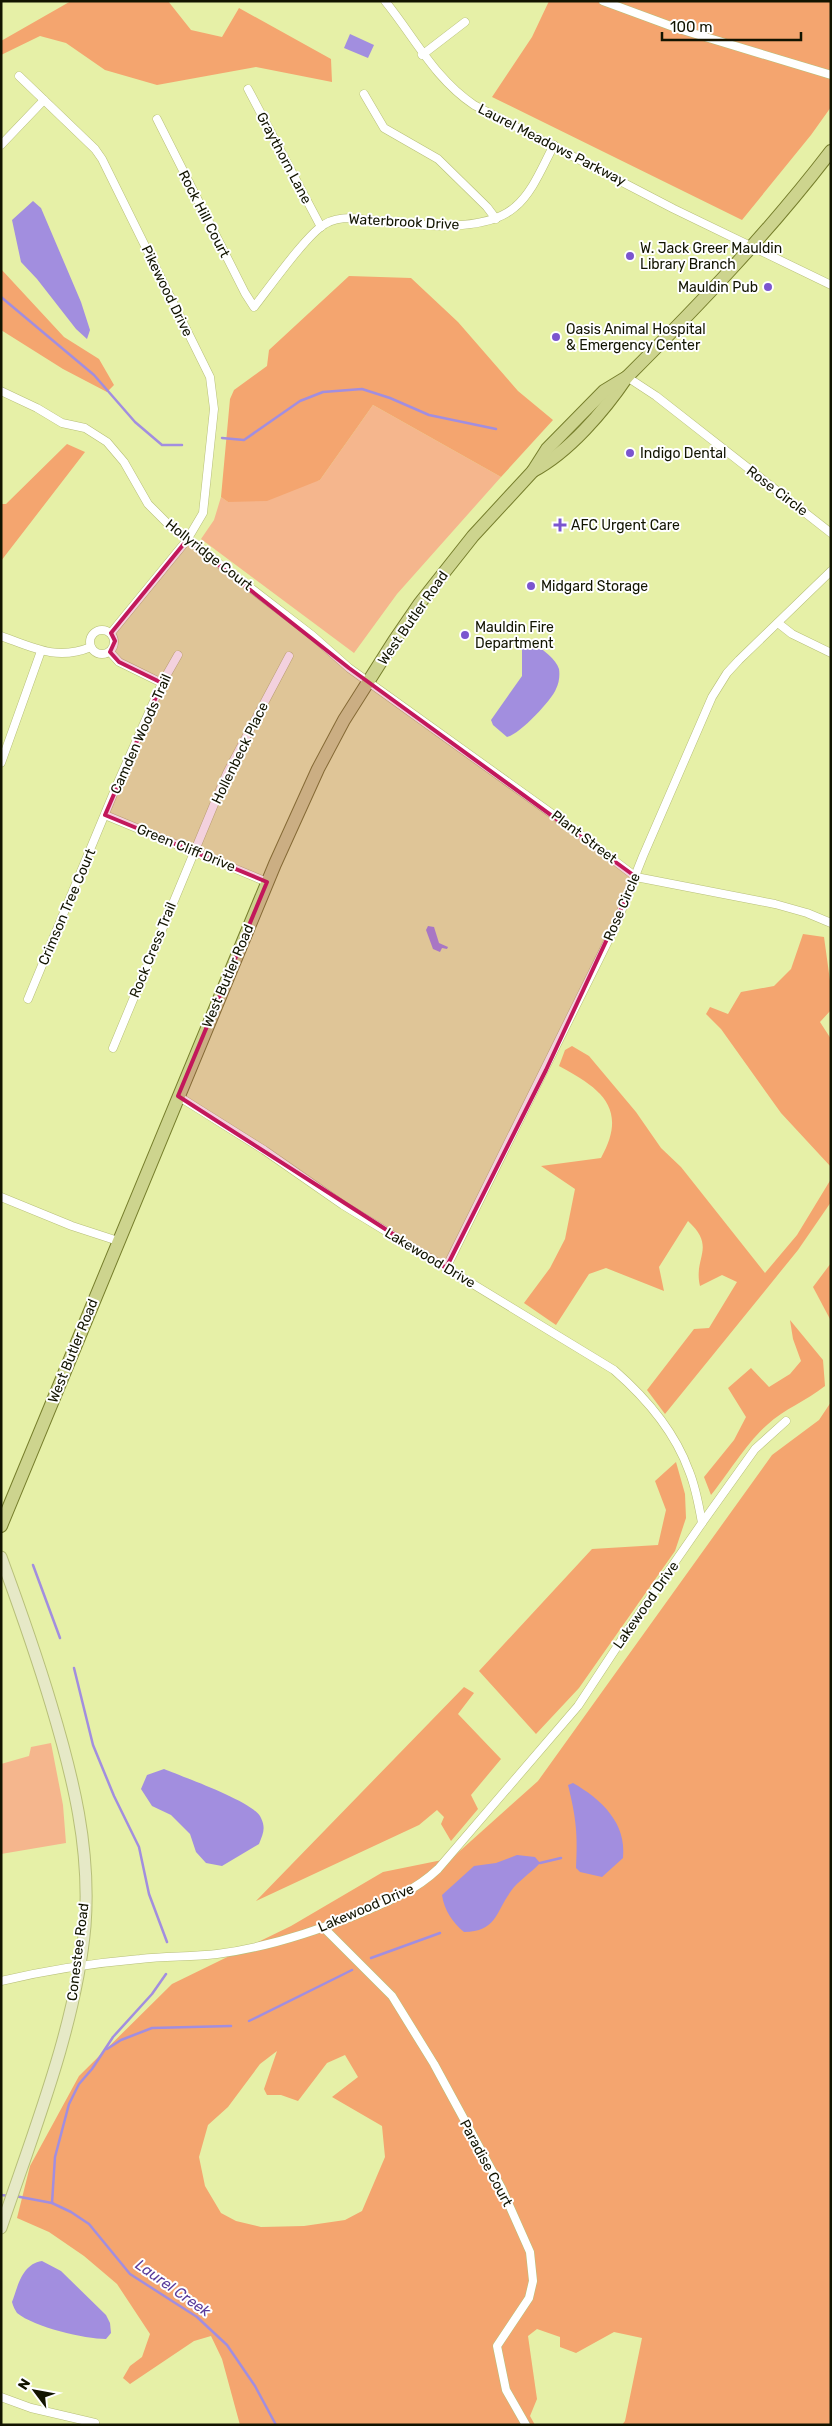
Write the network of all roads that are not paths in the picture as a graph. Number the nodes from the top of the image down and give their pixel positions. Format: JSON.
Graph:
{"nodes":[{"id":1,"x":385,"y":1,"type":"edge"},
{"id":2,"x":603,"y":1,"type":"edge"},
{"id":3,"x":466,"y":22,"type":"dead end"},
{"id":4,"x":422,"y":55,"type":"junction"},
{"id":5,"x":831,"y":75,"type":"edge"},
{"id":6,"x":19,"y":76,"type":"dead end"},
{"id":7,"x":248,"y":89,"type":"dead end"},
{"id":8,"x":364,"y":94,"type":"dead end"},
{"id":9,"x":44,"y":100,"type":"junction"},
{"id":10,"x":157,"y":119,"type":"dead end"},
{"id":11,"x":1,"y":145,"type":"edge"},
{"id":12,"x":554,"y":145,"type":"junction"},
{"id":13,"x":831,"y":151,"type":"edge"},
{"id":14,"x":496,"y":219,"type":"junction"},
{"id":15,"x":321,"y":227,"type":"junction"},
{"id":16,"x":754,"y":246,"type":"junction"},
{"id":17,"x":831,"y":285,"type":"edge"},
{"id":18,"x":254,"y":307,"type":"joint"},
{"id":19,"x":627,"y":377,"type":"junction"},
{"id":20,"x":1,"y":392,"type":"edge"},
{"id":21,"x":831,"y":533,"type":"edge"},
{"id":22,"x":187,"y":540,"type":"junction"},
{"id":23,"x":831,"y":571,"type":"edge"},
{"id":24,"x":778,"y":623,"type":"junction"},
{"id":25,"x":111,"y":634,"type":"junction"},
{"id":26,"x":1,"y":636,"type":"edge"},
{"id":27,"x":91,"y":647,"type":"junction"},
{"id":28,"x":41,"y":651,"type":"junction"},
{"id":29,"x":110,"y":652,"type":"junction"},
{"id":30,"x":831,"y":653,"type":"edge"},
{"id":31,"x":178,"y":655,"type":"dead end"},
{"id":32,"x":289,"y":656,"type":"dead end"},
{"id":33,"x":369,"y":682,"type":"junction"},
{"id":34,"x":162,"y":684,"type":"junction"},
{"id":35,"x":1,"y":763,"type":"edge"},
{"id":36,"x":105,"y":815,"type":"junction"},
{"id":37,"x":194,"y":851,"type":"junction"},
{"id":38,"x":636,"y":877,"type":"junction"},
{"id":39,"x":267,"y":882,"type":"junction"},
{"id":40,"x":831,"y":923,"type":"edge"},
{"id":41,"x":28,"y":999,"type":"dead end"},
{"id":42,"x":113,"y":1048,"type":"dead end"},
{"id":43,"x":178,"y":1096,"type":"junction"},
{"id":44,"x":1,"y":1197,"type":"edge"},
{"id":45,"x":118,"y":1241,"type":"junction"},
{"id":46,"x":446,"y":1268,"type":"junction"},
{"id":47,"x":786,"y":1421,"type":"dead end"},
{"id":48,"x":702,"y":1524,"type":"junction"},
{"id":49,"x":1,"y":1526,"type":"edge"},
{"id":50,"x":1,"y":1557,"type":"edge"},
{"id":51,"x":324,"y":1928,"type":"junction"},
{"id":52,"x":78,"y":1966,"type":"junction"},
{"id":53,"x":1,"y":1981,"type":"edge"},
{"id":54,"x":1,"y":2228,"type":"edge"},
{"id":55,"x":1,"y":2397,"type":"edge"},
{"id":56,"x":95,"y":2423,"type":"dead end"},
{"id":57,"x":526,"y":2425,"type":"edge"}],
"edges":[{"from":1,"to":4,"type":"street","name":"Laurel Meadows Parkway"},
{"from":2,"to":5,"type":"street"},
{"from":3,"to":4,"type":"street"},
{"from":4,"to":12,"type":"street","name":"Laurel Meadows Parkway"},
{"from":6,"to":9,"type":"street","name":"Pikewood Drive"},
{"from":7,"to":15,"type":"street","name":"Graythorn Lane"},
{"from":8,"to":14,"type":"street"},
{"from":9,"to":11,"type":"street"},
{"from":9,"to":22,"type":"street","name":"Pikewood Drive"},
{"from":10,"to":18,"type":"street","name":"Rock Hill Court"},
{"from":12,"to":14,"type":"street","name":"Waterbrook Drive"},
{"from":12,"to":16,"type":"street","name":"Laurel Meadows Parkway"},
{"from":13,"to":16,"type":"main road","name":"West Butler Road"},
{"from":14,"to":15,"type":"street","name":"Waterbrook Drive"},
{"from":15,"to":18,"type":"street","name":"Waterbrook Drive"},
{"from":16,"to":17,"type":"street","name":"Laurel Meadows Parkway"},
{"from":16,"to":19,"type":"main road","name":"West Butler Road"},
{"from":19,"to":21,"type":"street","name":"Rose Circle"},
{"from":19,"to":33,"type":"main road","name":"West Butler Road"},
{"from":20,"to":22,"type":"street","name":"Hollyridge Court"},
{"from":22,"to":25,"type":"street","name":"Pikewood Drive"},
{"from":22,"to":33,"type":"street","name":"Hollyridge Court"},
{"from":23,"to":24,"type":"street","name":"Rose Circle"},
{"from":24,"to":30,"type":"street"},
{"from":24,"to":38,"type":"street","name":"Rose Circle"},
{"from":25,"to":27,"type":"street"},
{"from":25,"to":29,"type":"street"},
{"from":26,"to":28,"type":"street"},
{"from":27,"to":28,"type":"street"},
{"from":27,"to":29,"type":"street"},
{"from":28,"to":35,"type":"street"},
{"from":29,"to":34,"type":"street"},
{"from":31,"to":34,"type":"street","name":"Camden Woods Trail"},
{"from":32,"to":37,"type":"street","name":"Hollenbeck Place"},
{"from":33,"to":38,"type":"street","name":"Plant Street"},
{"from":33,"to":39,"type":"main road","name":"West Butler Road"},
{"from":34,"to":36,"type":"street","name":"Camden Woods Trail"},
{"from":36,"to":37,"type":"street","name":"Green Cliff Drive"},
{"from":36,"to":41,"type":"street","name":"Crimson Tree Court"},
{"from":37,"to":39,"type":"street","name":"Green Cliff Drive"},
{"from":37,"to":42,"type":"street","name":"Rock Cress Trail"},
{"from":38,"to":40,"type":"street","name":"Plant Street"},
{"from":38,"to":46,"type":"street","name":"Rose Circle"},
{"from":39,"to":43,"type":"main road","name":"West Butler Road"},
{"from":43,"to":45,"type":"main road","name":"West Butler Road"},
{"from":43,"to":46,"type":"street","name":"Lakewood Drive"},
{"from":44,"to":45,"type":"street"},
{"from":45,"to":49,"type":"main road","name":"West Butler Road"},
{"from":46,"to":48,"type":"street","name":"Lakewood Drive"},
{"from":47,"to":48,"type":"street"},
{"from":48,"to":51,"type":"street","name":"Lakewood Drive"},
{"from":50,"to":52,"type":"main road","name":"Conestee Road"},
{"from":51,"to":52,"type":"street","name":"Lakewood Drive"},
{"from":51,"to":57,"type":"street","name":"Paradise Court"},
{"from":52,"to":53,"type":"street","name":"Lakewood Drive"},
{"from":52,"to":54,"type":"main road","name":"Conestee Road"},
{"from":55,"to":56,"type":"street"}]}
